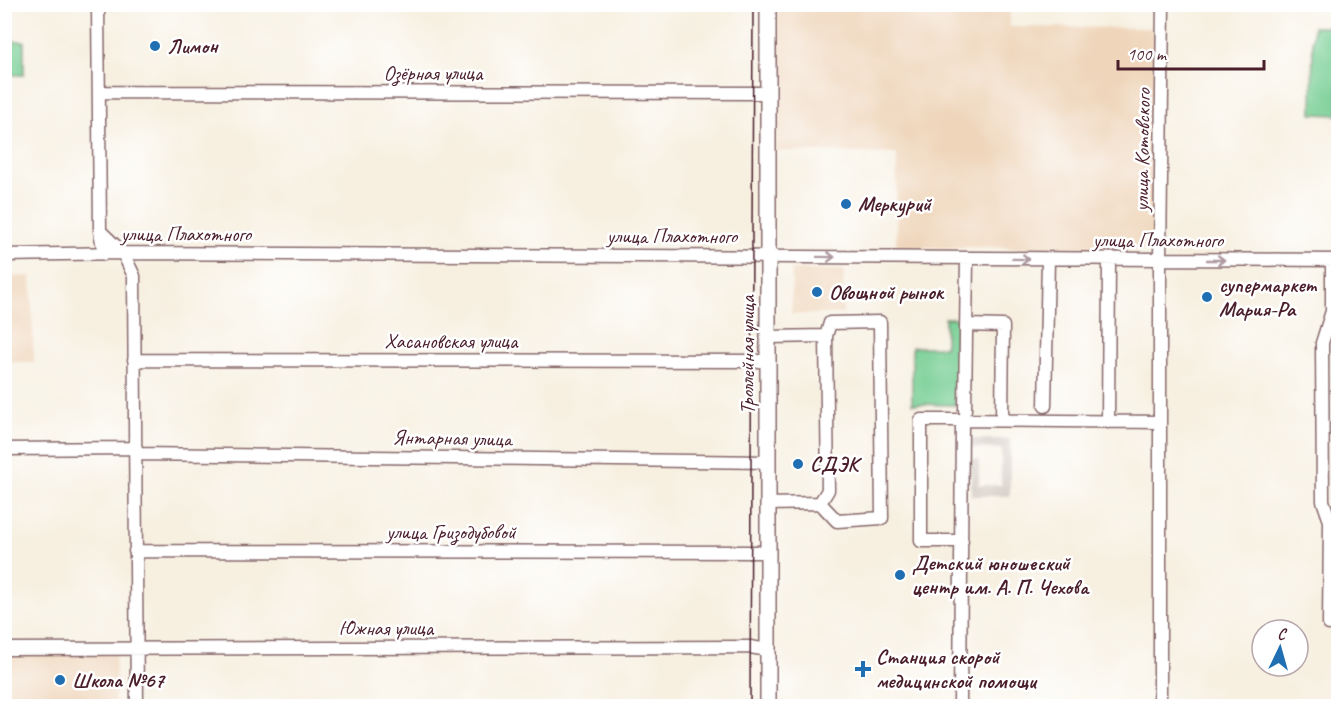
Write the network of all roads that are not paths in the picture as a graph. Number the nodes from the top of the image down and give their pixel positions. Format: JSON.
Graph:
{"nodes":[{"id":1,"x":98,"y":4,"type":"edge"},
{"id":2,"x":768,"y":4,"type":"edge"},
{"id":3,"x":1164,"y":4,"type":"edge"},
{"id":4,"x":99,"y":92,"type":"junction"},
{"id":5,"x":768,"y":93,"type":"junction"},
{"id":6,"x":100,"y":231,"type":"junction"},
{"id":7,"x":123,"y":253,"type":"junction"},
{"id":8,"x":104,"y":254,"type":"junction"},
{"id":9,"x":4,"y":255,"type":"edge"},
{"id":10,"x":768,"y":256,"type":"junction"},
{"id":11,"x":966,"y":258,"type":"junction"},
{"id":12,"x":1048,"y":259,"type":"junction"},
{"id":13,"x":1109,"y":260,"type":"junction"},
{"id":14,"x":1160,"y":260,"type":"junction"},
{"id":15,"x":1335,"y":260,"type":"edge"},
{"id":16,"x":966,"y":325,"type":"junction"},
{"id":17,"x":826,"y":336,"type":"junction"},
{"id":18,"x":768,"y":337,"type":"junction"},
{"id":19,"x":134,"y":360,"type":"junction"},
{"id":20,"x":768,"y":361,"type":"junction"},
{"id":21,"x":1045,"y":406,"type":"dead end"},
{"id":22,"x":963,"y":415,"type":"junction"},
{"id":23,"x":1002,"y":420,"type":"junction"},
{"id":24,"x":1108,"y":422,"type":"junction"},
{"id":25,"x":1160,"y":422,"type":"junction"},
{"id":26,"x":4,"y":449,"type":"edge"},
{"id":27,"x":136,"y":451,"type":"junction"},
{"id":28,"x":768,"y":462,"type":"junction"},
{"id":29,"x":820,"y":503,"type":"junction"},
{"id":30,"x":768,"y":504,"type":"junction"},
{"id":31,"x":962,"y":541,"type":"junction"},
{"id":32,"x":135,"y":551,"type":"junction"},
{"id":33,"x":768,"y":552,"type":"junction"},
{"id":34,"x":1329,"y":624,"type":"dead end"},
{"id":35,"x":135,"y":648,"type":"junction"},
{"id":36,"x":4,"y":650,"type":"edge"},
{"id":37,"x":768,"y":650,"type":"junction"},
{"id":38,"x":137,"y":706,"type":"edge"},
{"id":39,"x":768,"y":706,"type":"edge"},
{"id":40,"x":960,"y":706,"type":"edge"},
{"id":41,"x":1160,"y":706,"type":"edge"}],
"edges":[{"from":1,"to":4,"type":"street"},
{"from":2,"to":5,"type":"main road","name":"Троллейная улица"},
{"from":3,"to":14,"type":"street","name":"улица Котовского"},
{"from":4,"to":5,"type":"street","name":"Озёрная улица"},
{"from":4,"to":6,"type":"street"},
{"from":5,"to":10,"type":"main road","name":"Троллейная улица"},
{"from":6,"to":7,"type":"street"},
{"from":6,"to":8,"type":"street"},
{"from":7,"to":8,"type":"street","name":"улица Плахотного"},
{"from":7,"to":10,"type":"street","name":"улица Плахотного"},
{"from":7,"to":19,"type":"street"},
{"from":8,"to":9,"type":"street","name":"улица Плахотного"},
{"from":10,"to":11,"type":"street","name":"улица Плахотного","one_way":true},
{"from":10,"to":18,"type":"main road","name":"Троллейная улица"},
{"from":11,"to":12,"type":"street","name":"улица Плахотного","one_way":true},
{"from":11,"to":16,"type":"street"},
{"from":12,"to":13,"type":"street","name":"улица Плахотного"},
{"from":12,"to":21,"type":"street"},
{"from":13,"to":14,"type":"street","name":"улица Плахотного"},
{"from":13,"to":24,"type":"street"},
{"from":14,"to":15,"type":"street","name":"улица Плахотного","one_way":true},
{"from":14,"to":25,"type":"street","name":"улица Котовского"},
{"from":15,"to":34,"type":"street"},
{"from":16,"to":22,"type":"street"},
{"from":16,"to":23,"type":"street"},
{"from":17,"to":18,"type":"street"},
{"from":17,"to":29,"type":"street"},
{"from":17,"to":29,"type":"street"},
{"from":18,"to":20,"type":"main road","name":"Троллейная улица"},
{"from":19,"to":20,"type":"street","name":"Хасановская улица"},
{"from":19,"to":27,"type":"street"},
{"from":20,"to":28,"type":"main road","name":"Троллейная улица"},
{"from":22,"to":23,"type":"street"},
{"from":22,"to":31,"type":"street"},
{"from":22,"to":31,"type":"street"},
{"from":23,"to":24,"type":"street"},
{"from":24,"to":25,"type":"street"},
{"from":25,"to":41,"type":"street","name":"улица Котовского"},
{"from":26,"to":27,"type":"street","name":"Янтарная улица"},
{"from":27,"to":28,"type":"street","name":"Янтарная улица"},
{"from":27,"to":32,"type":"street"},
{"from":28,"to":30,"type":"main road","name":"Троллейная улица"},
{"from":29,"to":30,"type":"street"},
{"from":30,"to":33,"type":"main road","name":"Троллейная улица"},
{"from":31,"to":40,"type":"street"},
{"from":32,"to":33,"type":"street","name":"улица Гризодубовой"},
{"from":32,"to":35,"type":"street"},
{"from":33,"to":37,"type":"main road","name":"Троллейная улица"},
{"from":35,"to":36,"type":"street","name":"Южная улица"},
{"from":35,"to":37,"type":"street","name":"Южная улица"},
{"from":35,"to":38,"type":"street"},
{"from":37,"to":39,"type":"main road","name":"Троллейная улица"}]}
